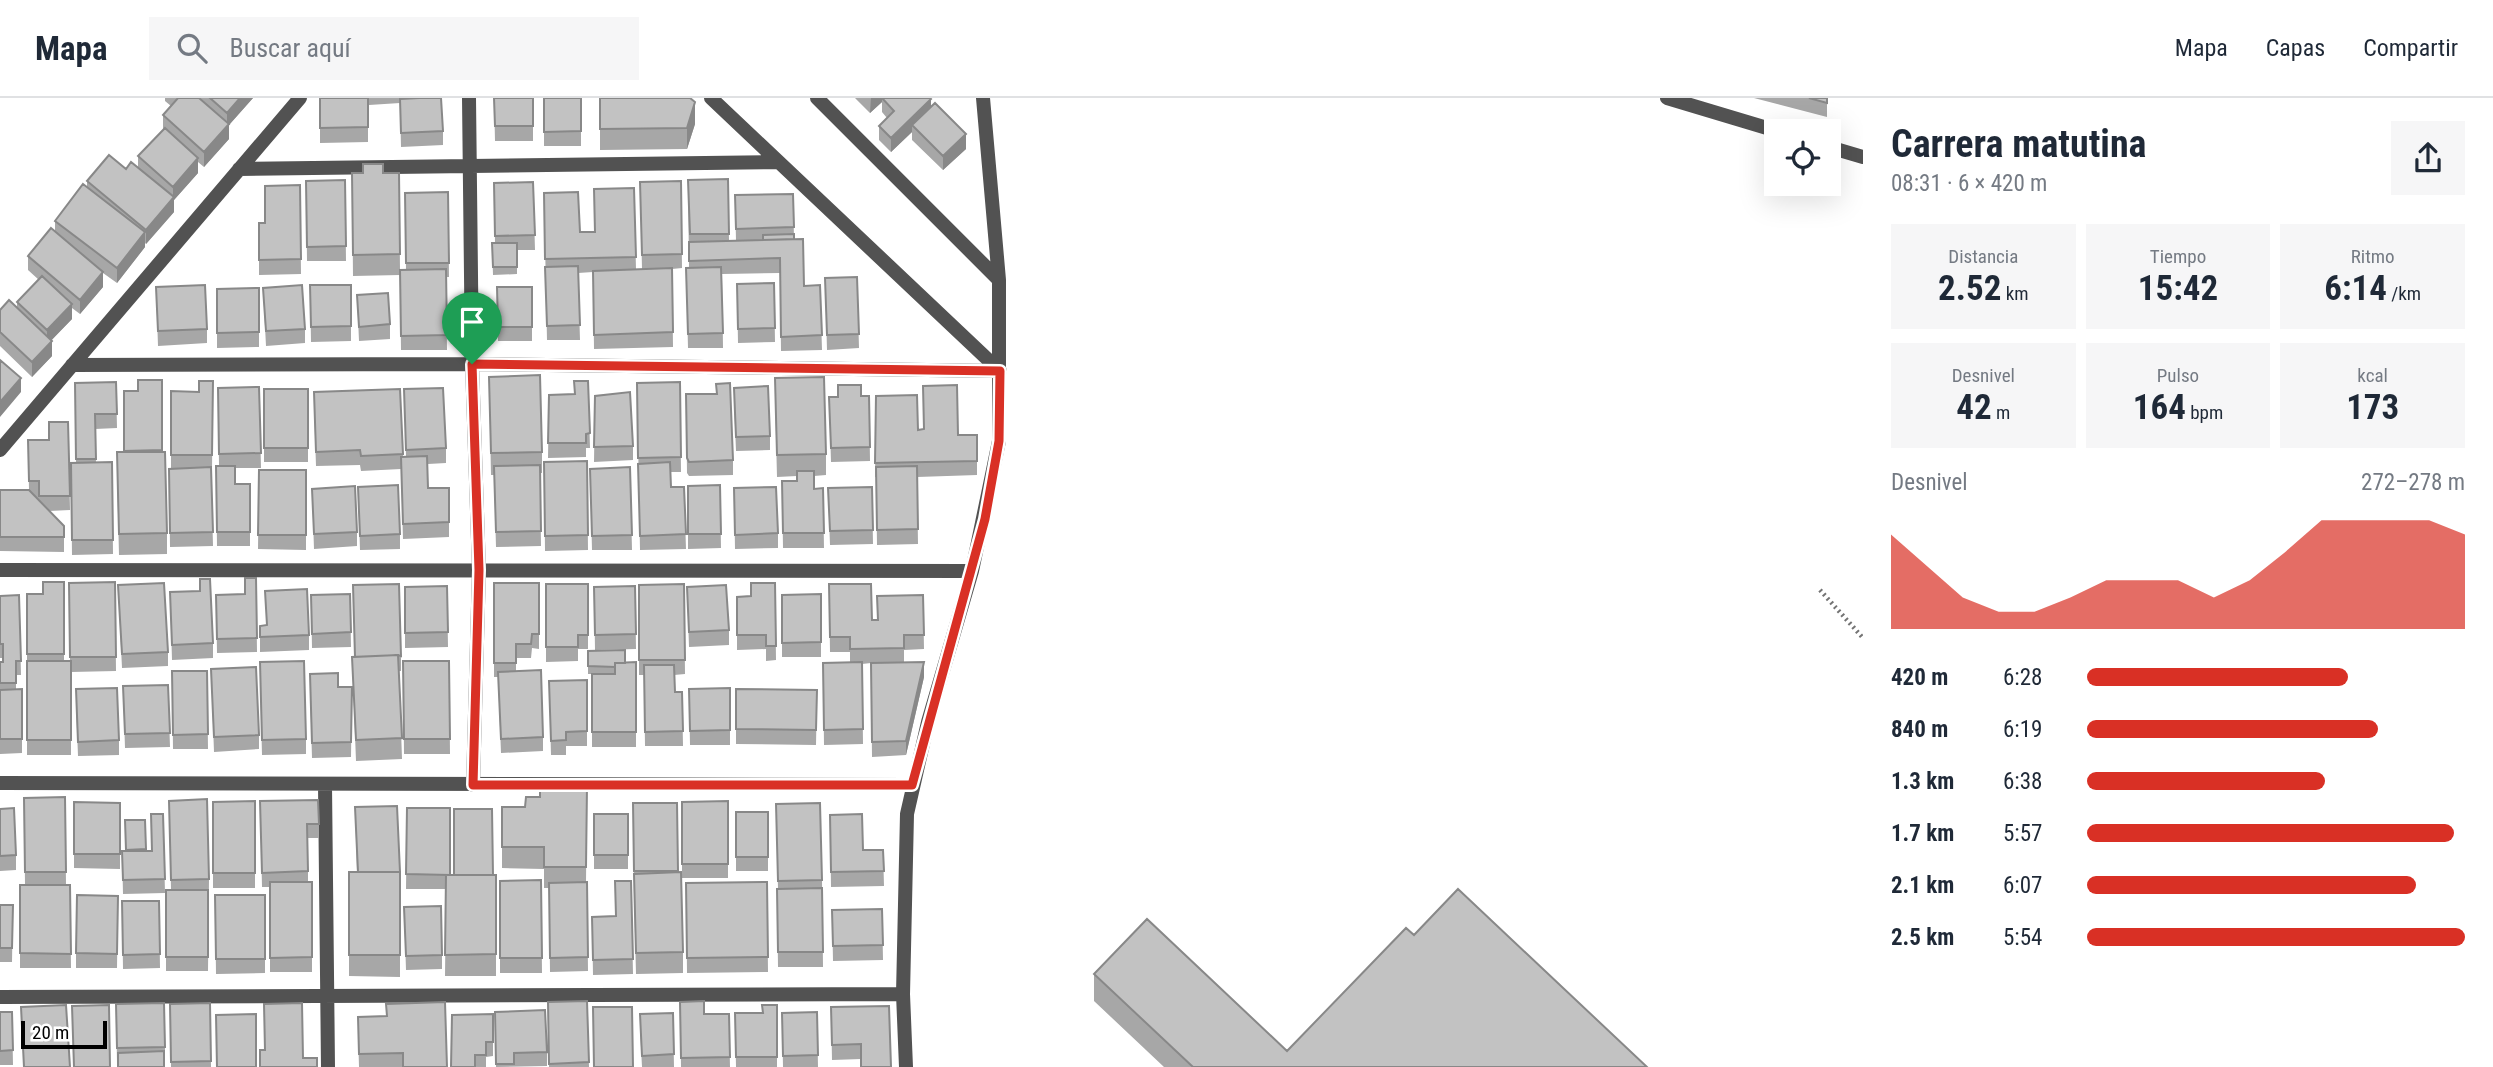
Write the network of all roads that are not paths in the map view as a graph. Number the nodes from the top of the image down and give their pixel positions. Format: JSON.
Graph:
{"nodes":[{"id":1,"x":300,"y":98,"type":"edge"},
{"id":2,"x":469,"y":98,"type":"edge"},
{"id":3,"x":711,"y":98,"type":"edge"},
{"id":4,"x":817,"y":98,"type":"edge"},
{"id":5,"x":983,"y":98,"type":"edge"},
{"id":6,"x":1667,"y":98,"type":"edge"},
{"id":7,"x":1764,"y":127,"type":"edge"},
{"id":8,"x":1841,"y":151,"type":"edge"},
{"id":9,"x":1863,"y":157,"type":"edge"},
{"id":10,"x":776,"y":162,"type":"junction"},
{"id":11,"x":471,"y":167,"type":"junction"},
{"id":12,"x":239,"y":169,"type":"junction"},
{"id":13,"x":999,"y":279,"type":"junction"},
{"id":14,"x":472,"y":364,"type":"junction"},
{"id":15,"x":72,"y":365,"type":"junction"},
{"id":16,"x":1000,"y":371,"type":"junction"},
{"id":17,"x":0,"y":450,"type":"edge"},
{"id":18,"x":0,"y":570,"type":"edge"},
{"id":19,"x":479,"y":570,"type":"junction"},
{"id":20,"x":972,"y":571,"type":"junction"},
{"id":21,"x":0,"y":783,"type":"edge"},
{"id":22,"x":325,"y":785,"type":"junction"},
{"id":23,"x":473,"y":785,"type":"junction"},
{"id":24,"x":912,"y":785,"type":"junction"},
{"id":25,"x":903,"y":994,"type":"junction"},
{"id":26,"x":0,"y":997,"type":"edge"},
{"id":27,"x":327,"y":997,"type":"junction"},
{"id":28,"x":328,"y":1067,"type":"edge"},
{"id":29,"x":906,"y":1067,"type":"edge"}],
"edges":[{"from":1,"to":12,"type":"street"},
{"from":2,"to":11,"type":"street"},
{"from":3,"to":10,"type":"street"},
{"from":4,"to":13,"type":"street"},
{"from":5,"to":13,"type":"street"},
{"from":6,"to":7,"type":"street"},
{"from":8,"to":9,"type":"street"},
{"from":10,"to":11,"type":"street"},
{"from":10,"to":16,"type":"street"},
{"from":11,"to":12,"type":"street"},
{"from":11,"to":14,"type":"street"},
{"from":12,"to":15,"type":"street"},
{"from":13,"to":16,"type":"street"},
{"from":14,"to":15,"type":"street"},
{"from":14,"to":16,"type":"street"},
{"from":14,"to":19,"type":"street"},
{"from":15,"to":17,"type":"street"},
{"from":16,"to":20,"type":"street"},
{"from":18,"to":19,"type":"street"},
{"from":19,"to":20,"type":"street"},
{"from":19,"to":23,"type":"street"},
{"from":20,"to":24,"type":"street"},
{"from":21,"to":22,"type":"street"},
{"from":22,"to":23,"type":"street"},
{"from":22,"to":27,"type":"street"},
{"from":23,"to":24,"type":"street"},
{"from":24,"to":25,"type":"street"},
{"from":25,"to":27,"type":"street"},
{"from":25,"to":29,"type":"street"},
{"from":26,"to":27,"type":"street"},
{"from":27,"to":28,"type":"street"}]}
